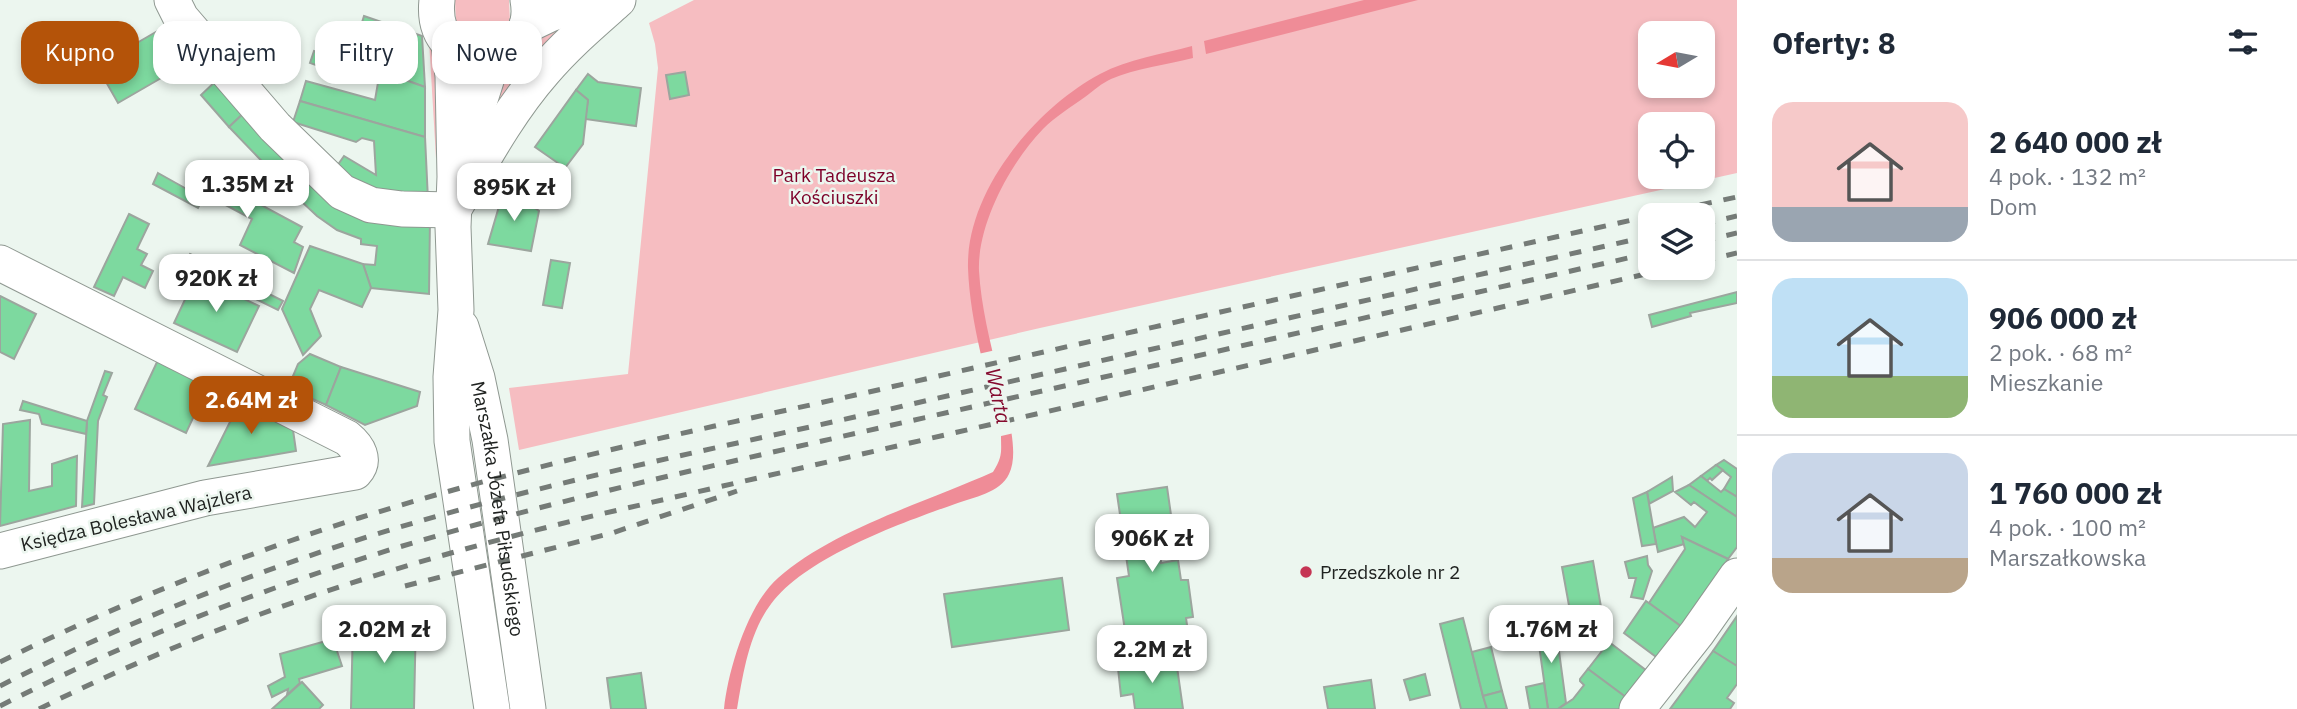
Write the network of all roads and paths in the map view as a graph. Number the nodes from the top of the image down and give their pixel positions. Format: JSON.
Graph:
{"nodes":[{"id":1,"x":172,"y":0,"type":"edge"},
{"id":2,"x":437,"y":0,"type":"edge"},
{"id":3,"x":590,"y":0,"type":"edge"},
{"id":4,"x":618,"y":0,"type":"edge"},
{"id":5,"x":528,"y":13,"type":"edge"},
{"id":6,"x":437,"y":21,"type":"edge"},
{"id":7,"x":453,"y":84,"type":"edge"},
{"id":8,"x":485,"y":84,"type":"edge"},
{"id":9,"x":454,"y":193,"type":"junction"},
{"id":10,"x":0,"y":263,"type":"edge"},
{"id":11,"x":456,"y":310,"type":"junction"},
{"id":12,"x":0,"y":551,"type":"edge"},
{"id":13,"x":1737,"y":576,"type":"edge"},
{"id":14,"x":492,"y":709,"type":"edge"},
{"id":15,"x":528,"y":709,"type":"edge"},
{"id":16,"x":1637,"y":709,"type":"edge"}],
"edges":[{"from":1,"to":9,"type":"street"},
{"from":2,"to":6,"type":"street","name":"Marszałka Józefa Piłsudskiego"},
{"from":3,"to":5,"type":"street"},
{"from":4,"to":9,"type":"street"},
{"from":7,"to":9,"type":"street","name":"Marszałka Józefa Piłsudskiego"},
{"from":8,"to":9,"type":"street","name":"Marszałka Józefa Piłsudskiego"},
{"from":9,"to":11,"type":"street","name":"Marszałka Józefa Piłsudskiego"},
{"from":10,"to":12,"type":"street","name":"Księdza Bolesława Wajzlera"},
{"from":11,"to":14,"type":"street","name":"Marszałka Józefa Piłsudskiego"},
{"from":11,"to":15,"type":"street","name":"Marszałka Józefa Piłsudskiego"},
{"from":13,"to":16,"type":"street"}]}
